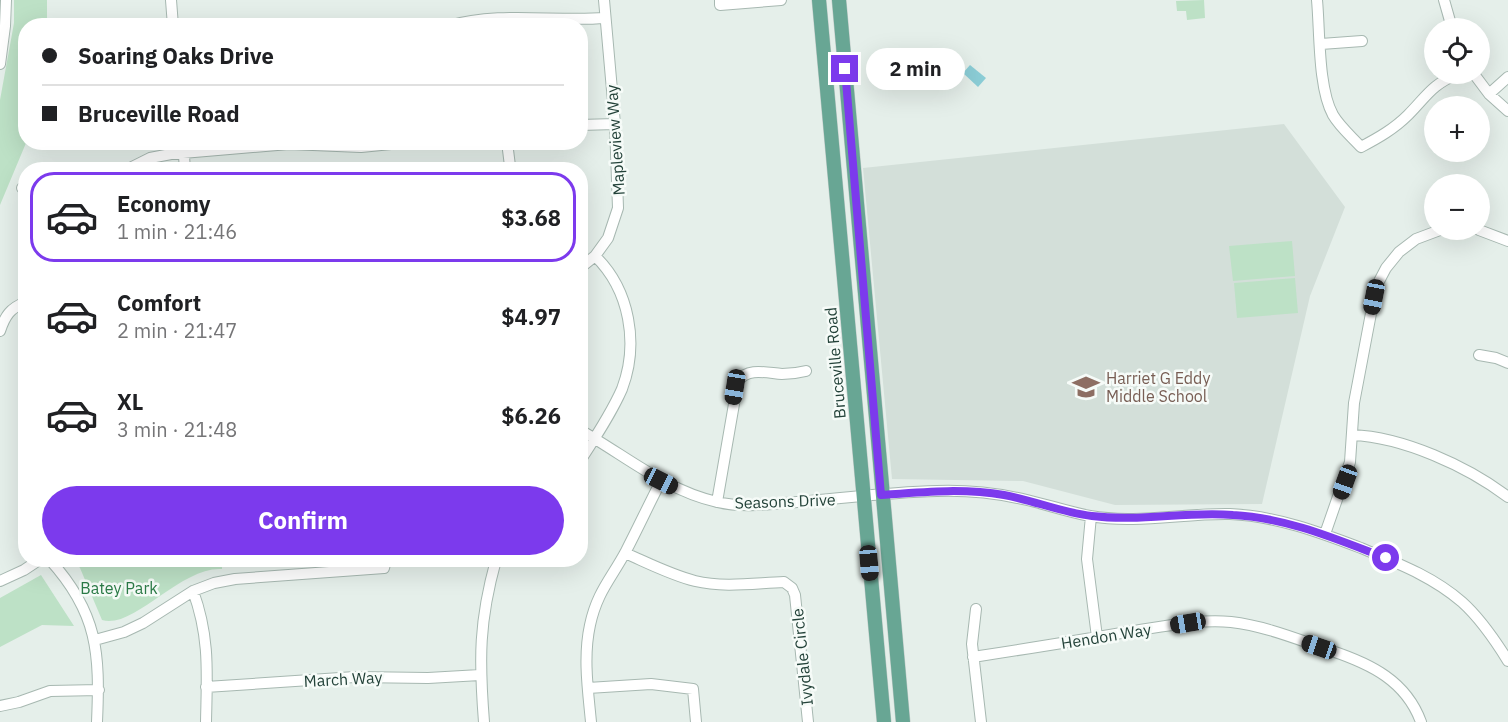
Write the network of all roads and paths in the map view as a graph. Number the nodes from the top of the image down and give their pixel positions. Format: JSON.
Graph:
{"nodes":[{"id":1,"x":6,"y":0,"type":"edge"},
{"id":2,"x":171,"y":0,"type":"edge"},
{"id":3,"x":604,"y":0,"type":"edge"},
{"id":4,"x":720,"y":0,"type":"edge"},
{"id":5,"x":781,"y":0,"type":"edge"},
{"id":6,"x":819,"y":0,"type":"edge"},
{"id":7,"x":839,"y":0,"type":"edge"},
{"id":8,"x":1317,"y":0,"type":"edge"},
{"id":9,"x":1444,"y":0,"type":"edge"},
{"id":10,"x":172,"y":18,"type":"edge"},
{"id":11,"x":496,"y":18,"type":"edge"},
{"id":12,"x":537,"y":18,"type":"edge"},
{"id":13,"x":605,"y":18,"type":"junction"},
{"id":14,"x":1449,"y":18,"type":"edge"},
{"id":15,"x":588,"y":19,"type":"edge"},
{"id":16,"x":1362,"y":41,"type":"dead end"},
{"id":17,"x":1321,"y":44,"type":"junction"},
{"id":18,"x":0,"y":64,"type":"edge"},
{"id":19,"x":1508,"y":77,"type":"edge"},
{"id":20,"x":1438,"y":84,"type":"edge"},
{"id":21,"x":1482,"y":84,"type":"edge"},
{"id":22,"x":1489,"y":94,"type":"junction"},
{"id":23,"x":1508,"y":111,"type":"edge"},
{"id":24,"x":615,"y":124,"type":"junction"},
{"id":25,"x":588,"y":125,"type":"edge"},
{"id":26,"x":176,"y":150,"type":"edge"},
{"id":27,"x":142,"y":162,"type":"edge"},
{"id":28,"x":1490,"y":234,"type":"edge"},
{"id":29,"x":1424,"y":235,"type":"edge"},
{"id":30,"x":1508,"y":241,"type":"edge"},
{"id":31,"x":595,"y":256,"type":"junction"},
{"id":32,"x":588,"y":262,"type":"edge"},
{"id":33,"x":18,"y":306,"type":"edge"},
{"id":34,"x":0,"y":331,"type":"edge"},
{"id":35,"x":1479,"y":355,"type":"dead end"},
{"id":36,"x":1508,"y":363,"type":"edge"},
{"id":37,"x":806,"y":371,"type":"dead end"},
{"id":38,"x":588,"y":435,"type":"edge"},
{"id":39,"x":1352,"y":435,"type":"junction"},
{"id":40,"x":594,"y":438,"type":"junction"},
{"id":41,"x":588,"y":448,"type":"edge"},
{"id":42,"x":661,"y":481,"type":"junction"},
{"id":43,"x":881,"y":495,"type":"junction"},
{"id":44,"x":864,"y":497,"type":"junction"},
{"id":45,"x":1508,"y":497,"type":"edge"},
{"id":46,"x":717,"y":502,"type":"junction"},
{"id":47,"x":1091,"y":516,"type":"junction"},
{"id":48,"x":1325,"y":534,"type":"junction"},
{"id":49,"x":625,"y":553,"type":"junction"},
{"id":50,"x":28,"y":567,"type":"edge"},
{"id":51,"x":56,"y":567,"type":"edge"},
{"id":52,"x":384,"y":567,"type":"edge"},
{"id":53,"x":494,"y":567,"type":"edge"},
{"id":54,"x":0,"y":581,"type":"edge"},
{"id":55,"x":193,"y":591,"type":"junction"},
{"id":56,"x":976,"y":609,"type":"dead end"},
{"id":57,"x":1097,"y":637,"type":"junction"},
{"id":58,"x":95,"y":639,"type":"junction"},
{"id":59,"x":974,"y":657,"type":"junction"},
{"id":60,"x":1508,"y":661,"type":"edge"},
{"id":61,"x":480,"y":675,"type":"junction"},
{"id":62,"x":206,"y":687,"type":"junction"},
{"id":63,"x":588,"y":688,"type":"junction"},
{"id":64,"x":99,"y":690,"type":"junction"},
{"id":65,"x":0,"y":706,"type":"edge"},
{"id":66,"x":97,"y":722,"type":"edge"},
{"id":67,"x":206,"y":722,"type":"edge"},
{"id":68,"x":484,"y":722,"type":"edge"},
{"id":69,"x":591,"y":722,"type":"edge"},
{"id":70,"x":696,"y":722,"type":"edge"},
{"id":71,"x":808,"y":722,"type":"edge"},
{"id":72,"x":884,"y":722,"type":"edge"},
{"id":73,"x":903,"y":722,"type":"edge"},
{"id":74,"x":981,"y":722,"type":"edge"},
{"id":75,"x":1421,"y":722,"type":"edge"}],
"edges":[{"from":1,"to":18,"type":"street"},
{"from":2,"to":10,"type":"street"},
{"from":3,"to":13,"type":"street","name":"Mapleview Way"},
{"from":4,"to":5,"type":"street"},
{"from":6,"to":44,"type":"main road","name":"Bruceville Road"},
{"from":7,"to":43,"type":"main road"},
{"from":8,"to":17,"type":"street"},
{"from":9,"to":14,"type":"street"},
{"from":11,"to":12,"type":"street"},
{"from":13,"to":15,"type":"street"},
{"from":13,"to":24,"type":"street","name":"Mapleview Way"},
{"from":16,"to":17,"type":"street"},
{"from":17,"to":20,"type":"street"},
{"from":19,"to":22,"type":"street"},
{"from":21,"to":22,"type":"street"},
{"from":22,"to":23,"type":"street"},
{"from":24,"to":25,"type":"street"},
{"from":24,"to":31,"type":"street","name":"Mapleview Way"},
{"from":26,"to":27,"type":"street"},
{"from":28,"to":30,"type":"street"},
{"from":29,"to":39,"type":"street"},
{"from":31,"to":32,"type":"street","name":"Mapleview Way"},
{"from":31,"to":40,"type":"street"},
{"from":33,"to":34,"type":"street"},
{"from":35,"to":36,"type":"street"},
{"from":37,"to":46,"type":"street"},
{"from":38,"to":40,"type":"street","name":"Seasons Drive"},
{"from":39,"to":45,"type":"street"},
{"from":39,"to":48,"type":"street"},
{"from":40,"to":41,"type":"street"},
{"from":40,"to":42,"type":"street","name":"Seasons Drive"},
{"from":42,"to":46,"type":"street","name":"Seasons Drive"},
{"from":42,"to":49,"type":"street"},
{"from":43,"to":44,"type":"street","name":"Seasons Drive"},
{"from":43,"to":47,"type":"street","name":"Seasons Drive"},
{"from":43,"to":73,"type":"main road"},
{"from":44,"to":46,"type":"street","name":"Seasons Drive"},
{"from":44,"to":72,"type":"main road","name":"Bruceville Road"},
{"from":47,"to":48,"type":"street","name":"Seasons Drive"},
{"from":47,"to":57,"type":"street"},
{"from":48,"to":60,"type":"street","name":"Seasons Drive"},
{"from":49,"to":63,"type":"street"},
{"from":49,"to":71,"type":"street","name":"Ivydale Circle"},
{"from":50,"to":54,"type":"street"},
{"from":51,"to":58,"type":"street"},
{"from":52,"to":55,"type":"street"},
{"from":53,"to":61,"type":"street"},
{"from":55,"to":58,"type":"street"},
{"from":55,"to":62,"type":"street"},
{"from":56,"to":59,"type":"street"},
{"from":57,"to":59,"type":"street","name":"Hendon Way"},
{"from":57,"to":75,"type":"street","name":"Hendon Way"},
{"from":58,"to":64,"type":"street"},
{"from":59,"to":74,"type":"street"},
{"from":61,"to":62,"type":"street","name":"March Way"},
{"from":61,"to":68,"type":"street"},
{"from":62,"to":67,"type":"street"},
{"from":63,"to":69,"type":"street"},
{"from":63,"to":70,"type":"street"},
{"from":64,"to":65,"type":"street"},
{"from":64,"to":66,"type":"street"}]}
